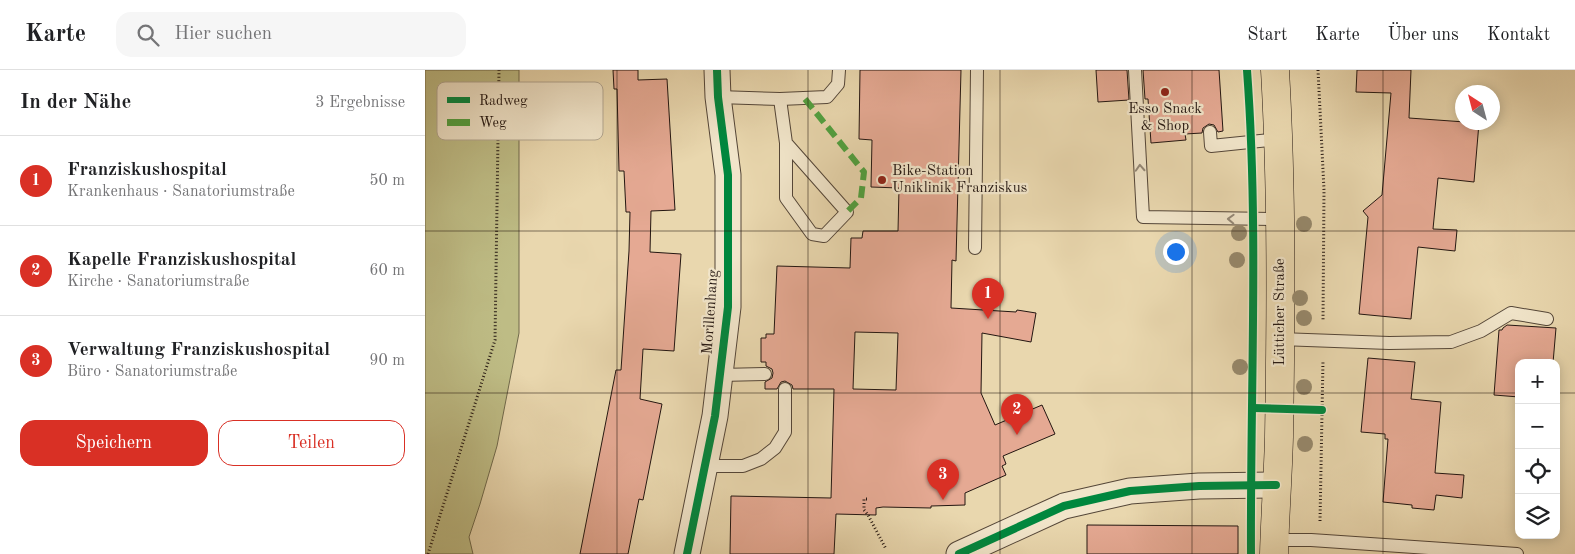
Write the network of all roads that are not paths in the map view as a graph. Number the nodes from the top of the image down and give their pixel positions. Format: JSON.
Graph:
{"nodes":[{"id":1,"x":717,"y":70,"type":"edge"},
{"id":2,"x":839,"y":70,"type":"edge"},
{"id":3,"x":977,"y":70,"type":"edge"},
{"id":4,"x":1135,"y":70,"type":"edge"},
{"id":5,"x":1275,"y":70,"type":"edge"},
{"id":6,"x":719,"y":97,"type":"junction"},
{"id":7,"x":780,"y":99,"type":"junction"},
{"id":8,"x":1210,"y":132,"type":"dead end"},
{"id":9,"x":1279,"y":139,"type":"junction"},
{"id":10,"x":785,"y":143,"type":"junction"},
{"id":11,"x":1280,"y":219,"type":"junction"},
{"id":12,"x":975,"y":248,"type":"dead end"},
{"id":13,"x":1547,"y":319,"type":"dead end"},
{"id":14,"x":1280,"y":339,"type":"junction"},
{"id":15,"x":765,"y":374,"type":"dead end"},
{"id":16,"x":720,"y":375,"type":"junction"},
{"id":17,"x":785,"y":389,"type":"dead end"},
{"id":18,"x":705,"y":466,"type":"junction"},
{"id":19,"x":1276,"y":485,"type":"junction"},
{"id":20,"x":1274,"y":547,"type":"edge"},
{"id":21,"x":687,"y":554,"type":"edge"},
{"id":22,"x":959,"y":554,"type":"edge"},
{"id":23,"x":1517,"y":554,"type":"edge"}],
"edges":[{"from":1,"to":6,"type":"street","name":"Morillenhang"},
{"from":2,"to":7,"type":"lane"},
{"from":3,"to":12,"type":"lane"},
{"from":11,"to":4,"type":"lane","one_way":true},
{"from":5,"to":9,"type":"main road","name":"Lütticher Straße"},
{"from":6,"to":7,"type":"lane"},
{"from":6,"to":16,"type":"street","name":"Morillenhang"},
{"from":7,"to":10,"type":"lane"},
{"from":8,"to":9,"type":"lane"},
{"from":9,"to":11,"type":"main road","name":"Lütticher Straße"},
{"from":10,"to":10,"type":"lane"},
{"from":11,"to":14,"type":"main road","name":"Lütticher Straße"},
{"from":13,"to":14,"type":"lane"},
{"from":14,"to":19,"type":"main road","name":"Lütticher Straße"},
{"from":15,"to":16,"type":"lane"},
{"from":16,"to":18,"type":"street","name":"Morillenhang"},
{"from":17,"to":18,"type":"lane"},
{"from":18,"to":21,"type":"street","name":"Morillenhang"},
{"from":19,"to":20,"type":"main road","name":"Lütticher Straße"},
{"from":19,"to":22,"type":"street"},
{"from":20,"to":23,"type":"lane"}]}
